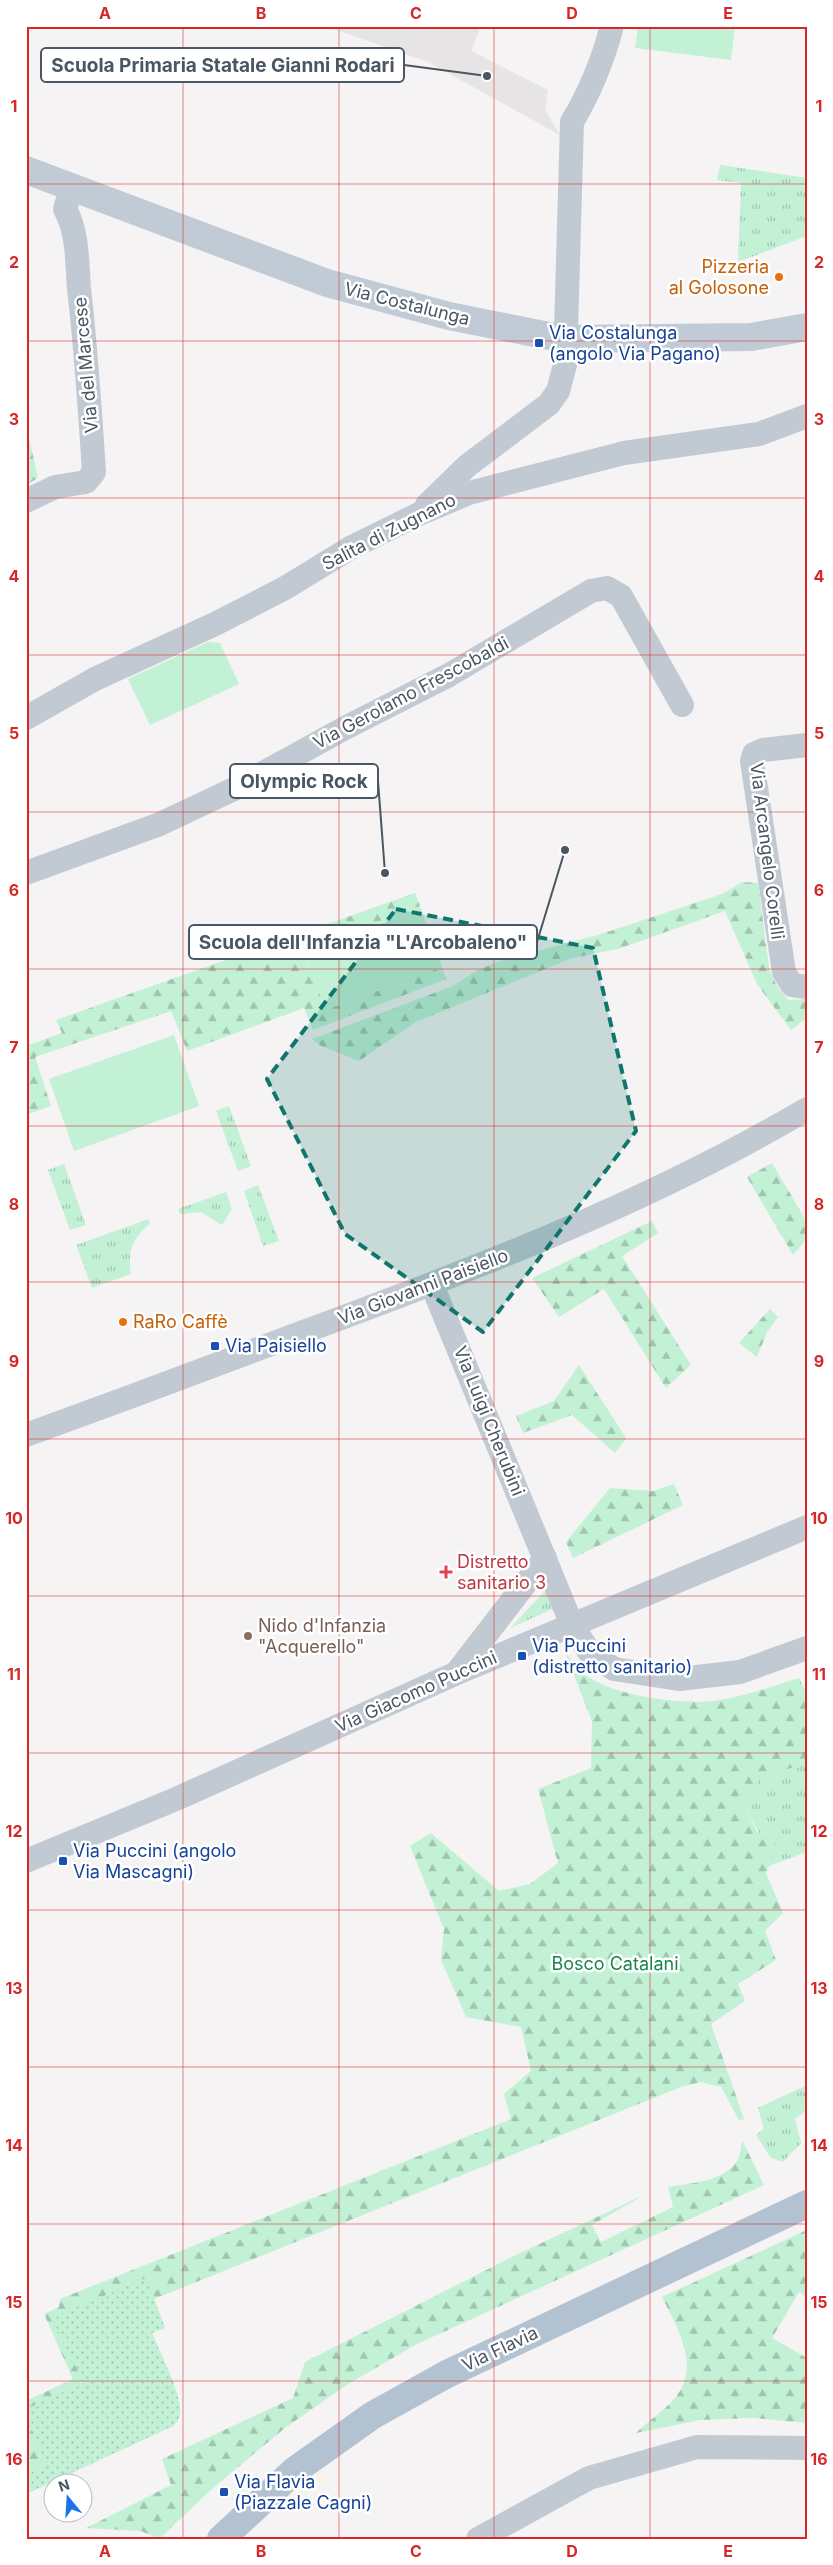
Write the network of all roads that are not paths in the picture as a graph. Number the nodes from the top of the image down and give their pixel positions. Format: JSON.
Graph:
{"nodes":[{"id":1,"x":612,"y":26,"type":"edge"},
{"id":2,"x":26,"y":170,"type":"edge"},
{"id":3,"x":72,"y":186,"type":"junction"},
{"id":4,"x":807,"y":327,"type":"edge"},
{"id":5,"x":564,"y":339,"type":"junction"},
{"id":6,"x":807,"y":416,"type":"edge"},
{"id":7,"x":26,"y":501,"type":"edge"},
{"id":8,"x":419,"y":514,"type":"junction"},
{"id":9,"x":682,"y":705,"type":"dead end"},
{"id":10,"x":26,"y":718,"type":"edge"},
{"id":11,"x":807,"y":745,"type":"edge"},
{"id":12,"x":26,"y":873,"type":"edge"},
{"id":13,"x":807,"y":987,"type":"edge"},
{"id":14,"x":807,"y":1109,"type":"edge"},
{"id":15,"x":432,"y":1285,"type":"junction"},
{"id":16,"x":26,"y":1435,"type":"edge"},
{"id":17,"x":807,"y":1527,"type":"edge"},
{"id":18,"x":545,"y":1558,"type":"junction"},
{"id":19,"x":572,"y":1625,"type":"junction"},
{"id":20,"x":807,"y":1648,"type":"edge"},
{"id":21,"x":457,"y":1673,"type":"junction"},
{"id":22,"x":26,"y":1861,"type":"edge"},
{"id":23,"x":807,"y":2204,"type":"edge"},
{"id":24,"x":807,"y":2448,"type":"edge"},
{"id":25,"x":221,"y":2539,"type":"edge"},
{"id":26,"x":478,"y":2539,"type":"edge"}],
"edges":[{"from":1,"to":5,"type":"street"},
{"from":2,"to":3,"type":"street","name":"Via Costalunga"},
{"from":3,"to":5,"type":"street","name":"Via Costalunga"},
{"from":3,"to":7,"type":"street","name":"Via del Marcese"},
{"from":4,"to":5,"type":"street","name":"Via Costalunga"},
{"from":5,"to":8,"type":"street"},
{"from":6,"to":8,"type":"street","name":"Salita di Zugnano"},
{"from":8,"to":10,"type":"street","name":"Salita di Zugnano"},
{"from":9,"to":12,"type":"street","name":"Via Gerolamo Frescobaldi"},
{"from":11,"to":13,"type":"street","name":"Via Arcangelo Corelli"},
{"from":14,"to":15,"type":"street","name":"Via Giovanni Paisiello"},
{"from":15,"to":16,"type":"street","name":"Via Giovanni Paisiello"},
{"from":15,"to":18,"type":"street","name":"Via Luigi Cherubini"},
{"from":17,"to":19,"type":"street","name":"Via Giacomo Puccini"},
{"from":18,"to":19,"type":"street","name":"Via Luigi Cherubini"},
{"from":18,"to":21,"type":"street"},
{"from":19,"to":20,"type":"street","name":"Via Luigi Cherubini"},
{"from":19,"to":21,"type":"street","name":"Via Giacomo Puccini"},
{"from":21,"to":22,"type":"street","name":"Via Giacomo Puccini"},
{"from":23,"to":25,"type":"main road","name":"Via Flavia"},
{"from":24,"to":26,"type":"street"}]}
